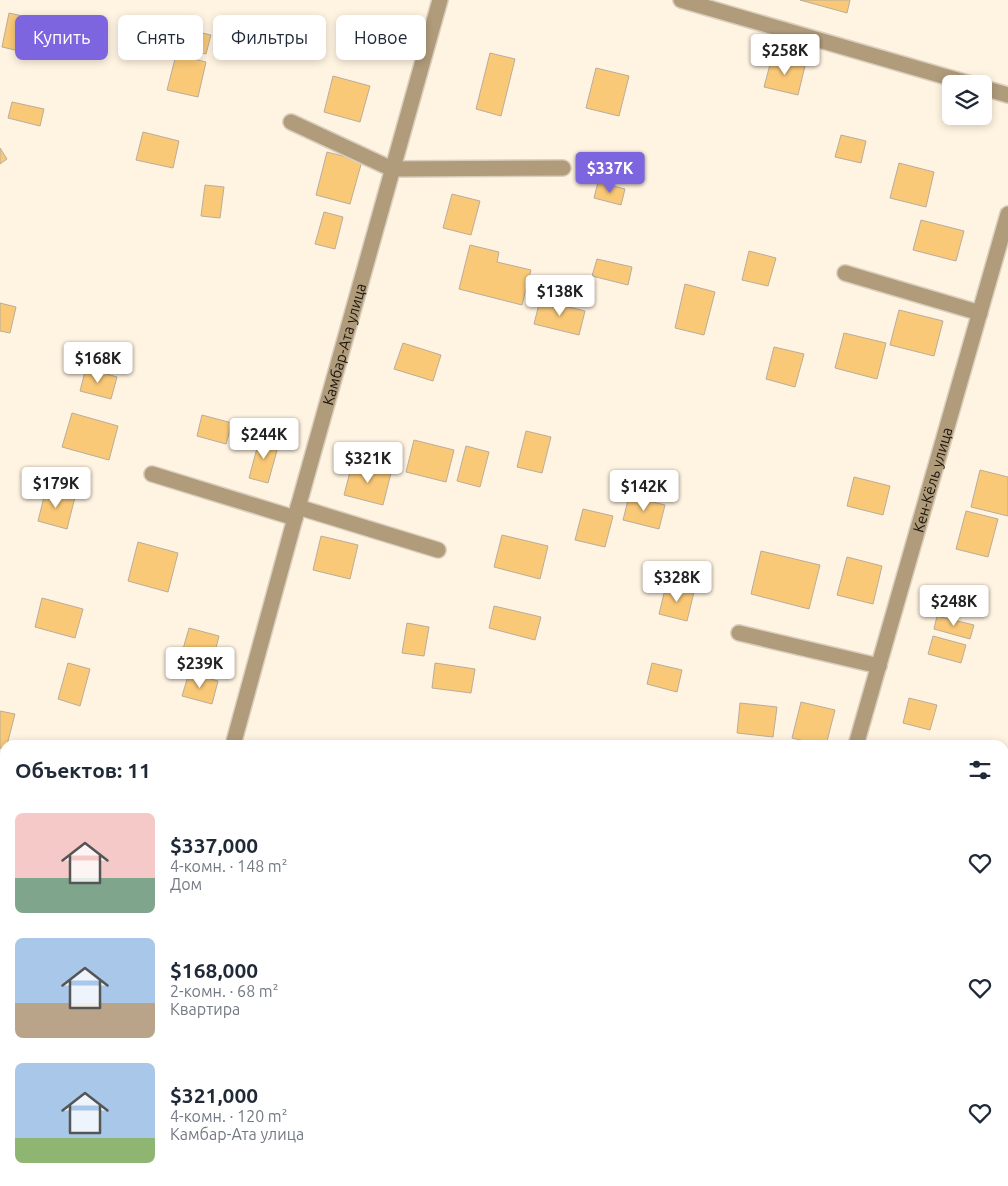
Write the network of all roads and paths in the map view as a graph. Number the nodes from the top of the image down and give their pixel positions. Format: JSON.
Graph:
{"nodes":[{"id":1,"x":440,"y":0,"type":"edge"},
{"id":2,"x":682,"y":0,"type":"edge"},
{"id":3,"x":942,"y":76,"type":"edge"},
{"id":4,"x":992,"y":90,"type":"edge"},
{"id":5,"x":1008,"y":95,"type":"edge"},
{"id":6,"x":291,"y":122,"type":"dead end"},
{"id":7,"x":563,"y":168,"type":"dead end"},
{"id":8,"x":392,"y":169,"type":"junction"},
{"id":9,"x":1008,"y":214,"type":"edge"},
{"id":10,"x":845,"y":273,"type":"dead end"},
{"id":11,"x":980,"y":313,"type":"junction"},
{"id":12,"x":152,"y":474,"type":"dead end"},
{"id":13,"x":296,"y":513,"type":"junction"},
{"id":14,"x":438,"y":550,"type":"dead end"},
{"id":15,"x":739,"y":633,"type":"dead end"},
{"id":16,"x":878,"y":666,"type":"junction"},
{"id":17,"x":234,"y":740,"type":"edge"},
{"id":18,"x":857,"y":740,"type":"edge"}],
"edges":[{"from":1,"to":8,"type":"street","name":"Камбар-Ата улица"},
{"from":2,"to":3,"type":"street"},
{"from":4,"to":5,"type":"street"},
{"from":6,"to":8,"type":"street"},
{"from":7,"to":8,"type":"street"},
{"from":8,"to":13,"type":"street","name":"Камбар-Ата улица"},
{"from":9,"to":11,"type":"street","name":"Кен-Кёль улица"},
{"from":10,"to":11,"type":"street"},
{"from":11,"to":16,"type":"street","name":"Кен-Кёль улица"},
{"from":12,"to":13,"type":"street"},
{"from":13,"to":14,"type":"street"},
{"from":13,"to":17,"type":"street","name":"Камбар-Ата улица"},
{"from":15,"to":16,"type":"street"},
{"from":16,"to":18,"type":"street","name":"Кен-Кёль улица"}]}
